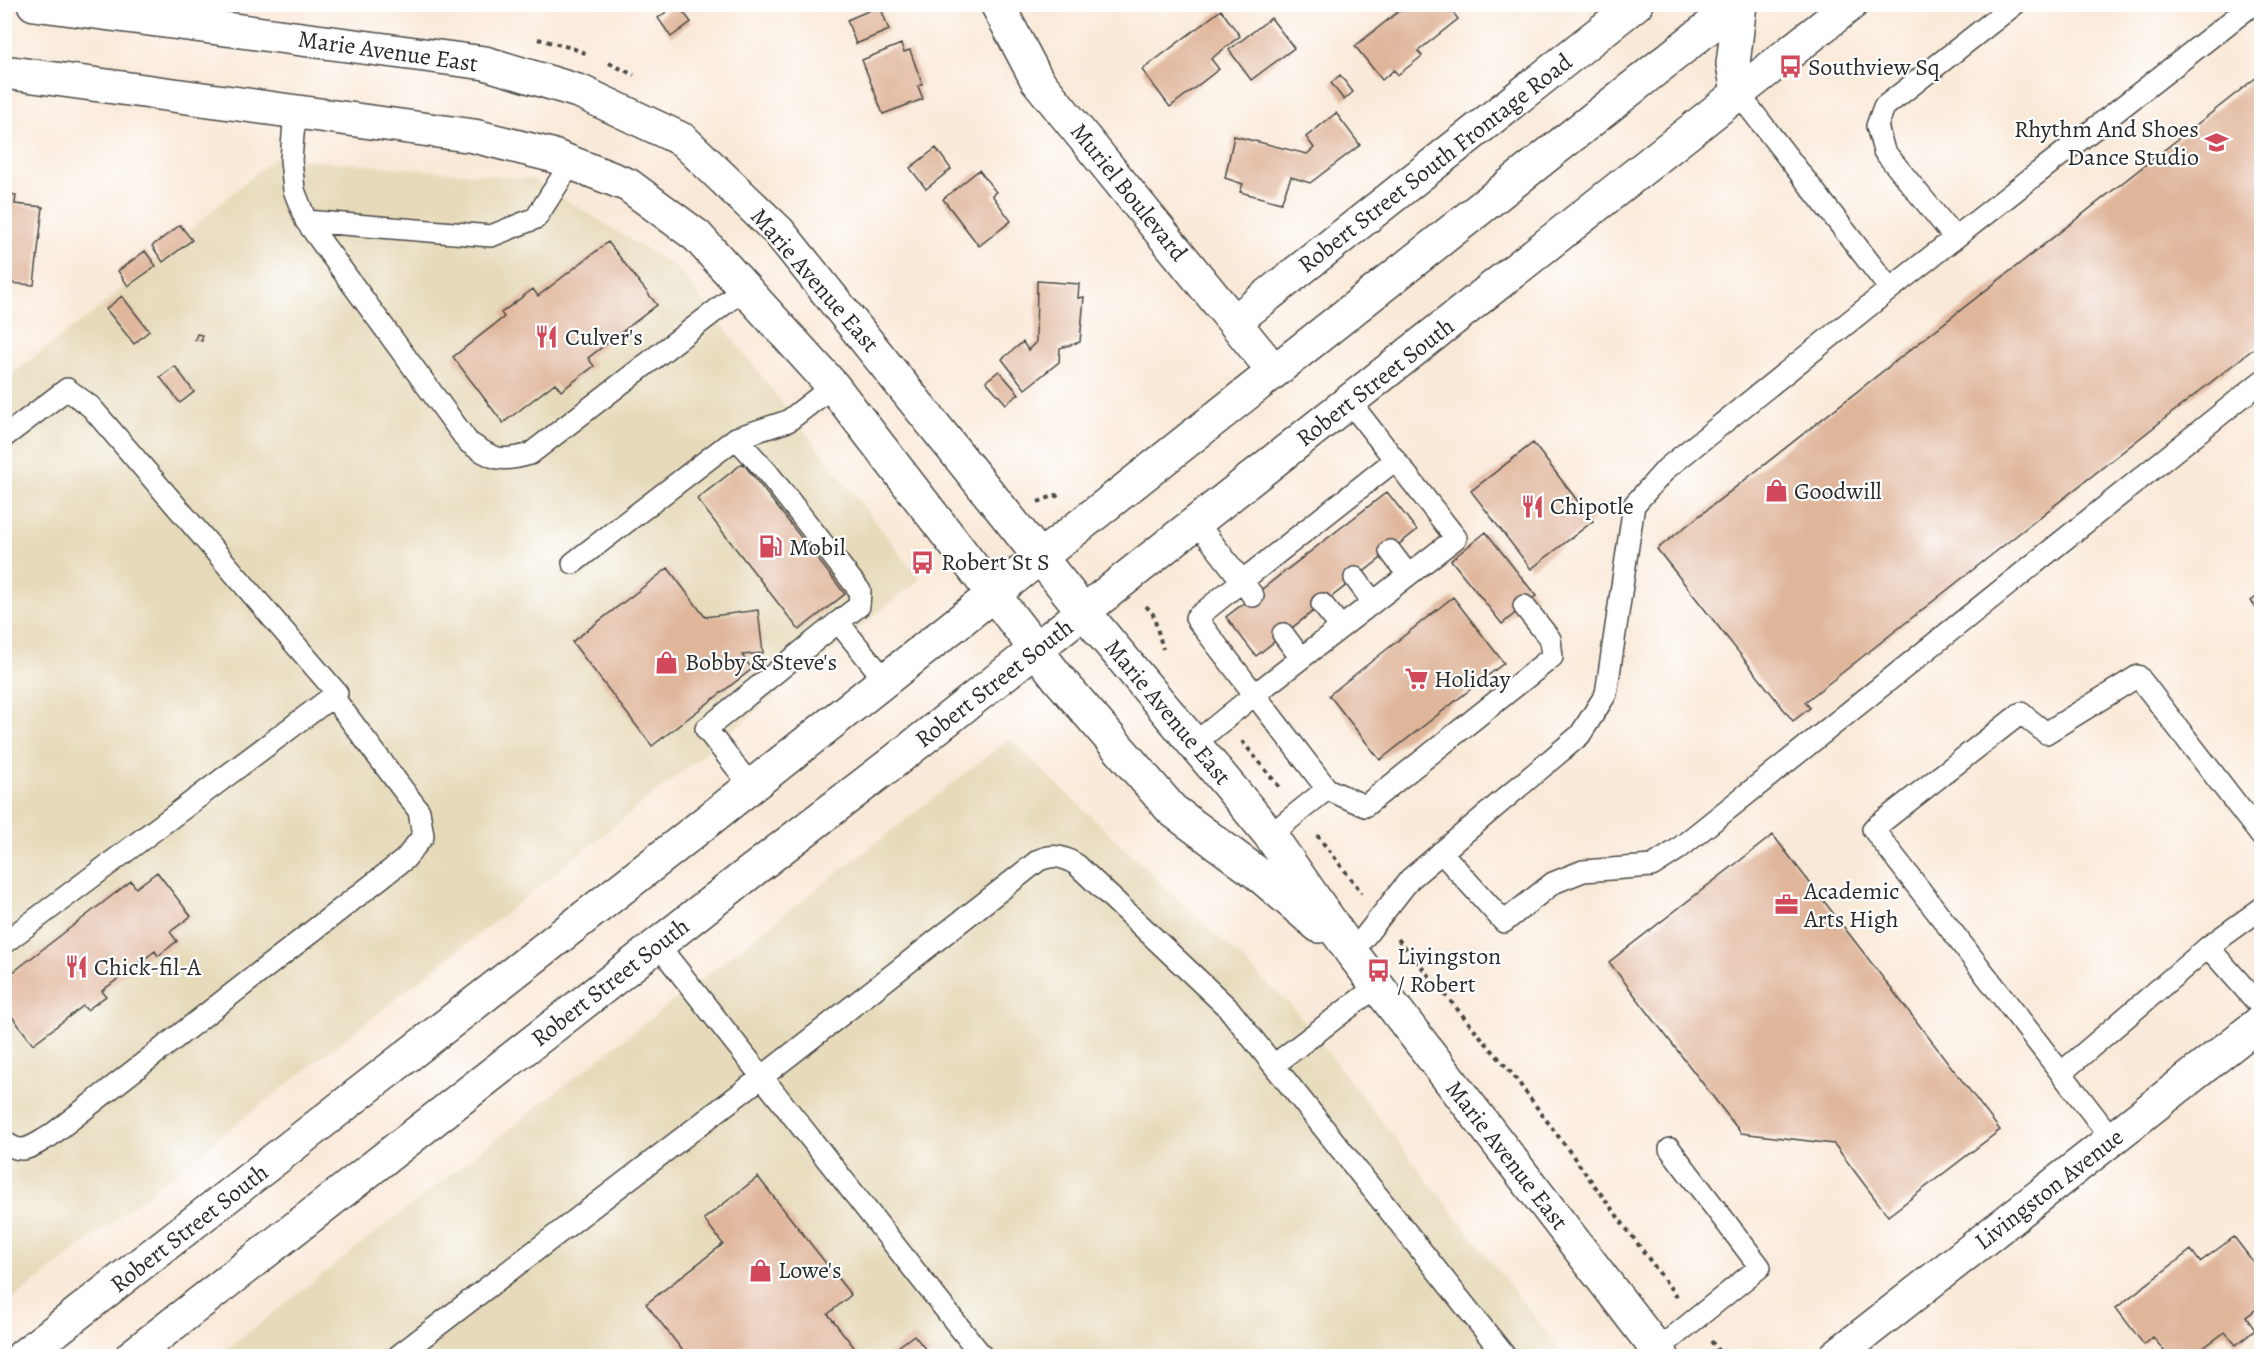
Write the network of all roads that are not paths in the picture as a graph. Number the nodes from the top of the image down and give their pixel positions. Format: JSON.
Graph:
{"nodes":[{"id":1,"x":34,"y":4,"type":"edge"},
{"id":2,"x":997,"y":4,"type":"edge"},
{"id":3,"x":1636,"y":4,"type":"edge"},
{"id":4,"x":1739,"y":4,"type":"edge"},
{"id":5,"x":1851,"y":4,"type":"edge"},
{"id":6,"x":2015,"y":4,"type":"edge"},
{"id":7,"x":2253,"y":4,"type":"edge"},
{"id":8,"x":4,"y":72,"type":"edge"},
{"id":9,"x":1738,"y":93,"type":"junction"},
{"id":10,"x":295,"y":111,"type":"junction"},
{"id":11,"x":571,"y":163,"type":"junction"},
{"id":12,"x":306,"y":221,"type":"junction"},
{"id":13,"x":1955,"y":238,"type":"junction"},
{"id":14,"x":745,"y":288,"type":"junction"},
{"id":15,"x":1890,"y":289,"type":"junction"},
{"id":16,"x":1234,"y":322,"type":"junction"},
{"id":17,"x":1274,"y":371,"type":"junction"},
{"id":18,"x":2262,"y":381,"type":"edge"},
{"id":19,"x":833,"y":386,"type":"junction"},
{"id":20,"x":1349,"y":401,"type":"junction"},
{"id":21,"x":4,"y":437,"type":"edge"},
{"id":22,"x":736,"y":438,"type":"junction"},
{"id":23,"x":1395,"y":460,"type":"junction"},
{"id":24,"x":1197,"y":523,"type":"junction"},
{"id":25,"x":1390,"y":551,"type":"dead end"},
{"id":26,"x":1040,"y":557,"type":"junction"},
{"id":27,"x":573,"y":562,"type":"dead end"},
{"id":28,"x":1408,"y":575,"type":"junction"},
{"id":29,"x":1355,"y":578,"type":"dead end"},
{"id":30,"x":1248,"y":589,"type":"junction"},
{"id":31,"x":993,"y":594,"type":"junction"},
{"id":32,"x":1373,"y":602,"type":"junction"},
{"id":33,"x":1322,"y":604,"type":"dead end"},
{"id":34,"x":1524,"y":606,"type":"dead end"},
{"id":35,"x":1084,"y":612,"type":"junction"},
{"id":36,"x":838,"y":622,"type":"junction"},
{"id":37,"x":1341,"y":627,"type":"junction"},
{"id":38,"x":1283,"y":634,"type":"dead end"},
{"id":39,"x":1036,"y":650,"type":"junction"},
{"id":40,"x":1301,"y":658,"type":"junction"},
{"id":41,"x":885,"y":680,"type":"junction"},
{"id":42,"x":1254,"y":694,"type":"junction"},
{"id":43,"x":333,"y":697,"type":"junction"},
{"id":44,"x":1195,"y":743,"type":"junction"},
{"id":45,"x":751,"y":786,"type":"junction"},
{"id":46,"x":1328,"y":789,"type":"junction"},
{"id":47,"x":1270,"y":835,"type":"junction"},
{"id":48,"x":2262,"y":837,"type":"edge"},
{"id":49,"x":1441,"y":852,"type":"junction"},
{"id":50,"x":2262,"y":908,"type":"edge"},
{"id":51,"x":4,"y":944,"type":"edge"},
{"id":52,"x":658,"y":945,"type":"junction"},
{"id":53,"x":2208,"y":947,"type":"junction"},
{"id":54,"x":1352,"y":953,"type":"junction"},
{"id":55,"x":1377,"y":986,"type":"junction"},
{"id":56,"x":2262,"y":1008,"type":"edge"},
{"id":57,"x":2262,"y":1021,"type":"edge"},
{"id":58,"x":1274,"y":1065,"type":"junction"},
{"id":59,"x":2061,"y":1073,"type":"junction"},
{"id":60,"x":762,"y":1077,"type":"junction"},
{"id":61,"x":2112,"y":1138,"type":"junction"},
{"id":62,"x":4,"y":1141,"type":"edge"},
{"id":63,"x":1670,"y":1149,"type":"dead end"},
{"id":64,"x":143,"y":1353,"type":"edge"},
{"id":65,"x":1659,"y":1353,"type":"edge"},
{"id":66,"x":23,"y":1356,"type":"edge"},
{"id":67,"x":398,"y":1356,"type":"edge"},
{"id":68,"x":982,"y":1356,"type":"edge"},
{"id":69,"x":1505,"y":1356,"type":"edge"},
{"id":70,"x":1836,"y":1356,"type":"edge"}],
"edges":[{"from":1,"to":26,"type":"street","name":"Marie Avenue East"},
{"from":2,"to":16,"type":"street","name":"Muriel Boulevard"},
{"from":3,"to":16,"type":"street","name":"Robert Street South Frontage Road"},
{"from":4,"to":9,"type":"street"},
{"from":4,"to":17,"type":"street","name":"Robert Street South"},
{"from":5,"to":9,"type":"street","name":"Robert Street South"},
{"from":6,"to":13,"type":"lane"},
{"from":7,"to":13,"type":"lane"},
{"from":8,"to":10,"type":"street","name":"Marie Avenue East"},
{"from":9,"to":15,"type":"lane"},
{"from":9,"to":20,"type":"street","name":"Robert Street South"},
{"from":10,"to":11,"type":"street","name":"Marie Avenue East"},
{"from":10,"to":12,"type":"lane"},
{"from":11,"to":12,"type":"lane"},
{"from":11,"to":14,"type":"street","name":"Marie Avenue East"},
{"from":12,"to":14,"type":"lane"},
{"from":13,"to":15,"type":"lane"},
{"from":14,"to":19,"type":"street","name":"Marie Avenue East"},
{"from":15,"to":49,"type":"lane"},
{"from":16,"to":17,"type":"street","name":"Muriel Boulevard"},
{"from":17,"to":26,"type":"street","name":"Robert Street South"},
{"from":18,"to":49,"type":"lane"},
{"from":19,"to":22,"type":"lane"},
{"from":19,"to":31,"type":"street","name":"Marie Avenue East"},
{"from":20,"to":23,"type":"lane"},
{"from":20,"to":24,"type":"street","name":"Robert Street South"},
{"from":21,"to":43,"type":"lane"},
{"from":22,"to":27,"type":"lane"},
{"from":22,"to":36,"type":"lane"},
{"from":23,"to":28,"type":"lane"},
{"from":23,"to":30,"type":"lane"},
{"from":24,"to":30,"type":"lane"},
{"from":24,"to":35,"type":"street","name":"Robert Street South"},
{"from":25,"to":28,"type":"lane"},
{"from":26,"to":31,"type":"street","name":"Robert Street South"},
{"from":26,"to":35,"type":"street","name":"Marie Avenue East"},
{"from":28,"to":32,"type":"lane"},
{"from":29,"to":32,"type":"lane"},
{"from":30,"to":42,"type":"lane"},
{"from":31,"to":39,"type":"street","name":"Marie Avenue East"},
{"from":31,"to":41,"type":"street","name":"Robert Street South"},
{"from":32,"to":37,"type":"lane"},
{"from":33,"to":37,"type":"lane"},
{"from":34,"to":46,"type":"lane"},
{"from":35,"to":39,"type":"street","name":"Robert Street South"},
{"from":35,"to":44,"type":"street","name":"Marie Avenue East"},
{"from":36,"to":41,"type":"lane"},
{"from":36,"to":45,"type":"lane"},
{"from":37,"to":40,"type":"lane"},
{"from":38,"to":40,"type":"lane"},
{"from":39,"to":52,"type":"street","name":"Robert Street South"},
{"from":39,"to":54,"type":"street","name":"Marie Avenue East"},
{"from":40,"to":42,"type":"lane"},
{"from":41,"to":45,"type":"street","name":"Robert Street South"},
{"from":42,"to":44,"type":"lane"},
{"from":42,"to":46,"type":"lane"},
{"from":43,"to":51,"type":"lane"},
{"from":43,"to":62,"type":"lane"},
{"from":44,"to":47,"type":"street","name":"Marie Avenue East"},
{"from":45,"to":66,"type":"street","name":"Robert Street South"},
{"from":46,"to":47,"type":"lane"},
{"from":47,"to":54,"type":"street","name":"Marie Avenue East"},
{"from":48,"to":59,"type":"lane"},
{"from":49,"to":54,"type":"lane"},
{"from":50,"to":53,"type":"lane"},
{"from":52,"to":60,"type":"lane"},
{"from":52,"to":64,"type":"street","name":"Robert Street South"},
{"from":53,"to":56,"type":"lane"},
{"from":53,"to":59,"type":"lane"},
{"from":54,"to":55,"type":"street","name":"Marie Avenue East"},
{"from":55,"to":58,"type":"lane"},
{"from":55,"to":65,"type":"street","name":"Marie Avenue East"},
{"from":57,"to":61,"type":"street","name":"Livingston Avenue"},
{"from":58,"to":60,"type":"lane"},
{"from":58,"to":69,"type":"lane"},
{"from":59,"to":61,"type":"lane"},
{"from":60,"to":67,"type":"lane"},
{"from":60,"to":68,"type":"lane"},
{"from":61,"to":70,"type":"street","name":"Livingston Avenue"},
{"from":63,"to":65,"type":"lane"}]}
